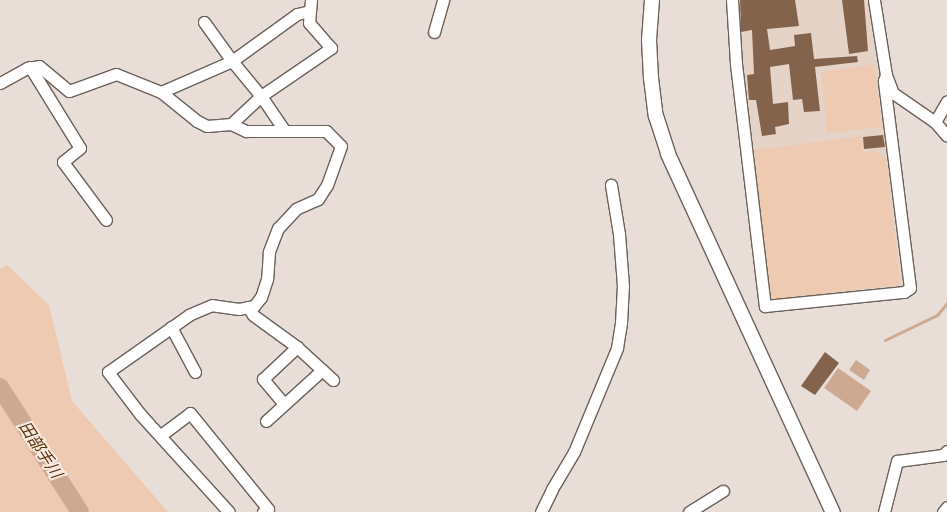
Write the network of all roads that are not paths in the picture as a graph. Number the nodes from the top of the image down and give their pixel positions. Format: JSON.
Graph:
{"nodes":[{"id":1,"x":443,"y":0,"type":"edge"},
{"id":2,"x":652,"y":0,"type":"edge"},
{"id":3,"x":732,"y":0,"type":"edge"},
{"id":4,"x":874,"y":0,"type":"edge"},
{"id":5,"x":310,"y":6,"type":"edge"},
{"id":6,"x":204,"y":22,"type":"dead end"},
{"id":7,"x":434,"y":32,"type":"dead end"},
{"id":8,"x":232,"y":61,"type":"junction"},
{"id":9,"x":30,"y":67,"type":"junction"},
{"id":10,"x":886,"y":75,"type":"junction"},
{"id":11,"x":0,"y":83,"type":"edge"},
{"id":12,"x":161,"y":92,"type":"junction"},
{"id":13,"x":261,"y":96,"type":"junction"},
{"id":14,"x":947,"y":101,"type":"edge"},
{"id":15,"x":935,"y":122,"type":"junction"},
{"id":16,"x":231,"y":124,"type":"junction"},
{"id":17,"x":284,"y":130,"type":"junction"},
{"id":18,"x":947,"y":136,"type":"edge"},
{"id":19,"x":611,"y":185,"type":"dead end"},
{"id":20,"x":106,"y":220,"type":"dead end"},
{"id":21,"x":248,"y":307,"type":"junction"},
{"id":22,"x":171,"y":327,"type":"junction"},
{"id":23,"x":297,"y":347,"type":"junction"},
{"id":24,"x":322,"y":370,"type":"junction"},
{"id":25,"x":195,"y":372,"type":"dead end"},
{"id":26,"x":333,"y":380,"type":"dead end"},
{"id":27,"x":284,"y":404,"type":"junction"},
{"id":28,"x":266,"y":421,"type":"dead end"},
{"id":29,"x":161,"y":435,"type":"junction"},
{"id":30,"x":947,"y":451,"type":"edge"},
{"id":31,"x":723,"y":491,"type":"dead end"},
{"id":32,"x":947,"y":507,"type":"edge"},
{"id":33,"x":229,"y":512,"type":"edge"},
{"id":34,"x":263,"y":512,"type":"edge"},
{"id":35,"x":541,"y":512,"type":"edge"},
{"id":36,"x":690,"y":512,"type":"edge"},
{"id":37,"x":833,"y":512,"type":"edge"},
{"id":38,"x":884,"y":512,"type":"edge"},
{"id":39,"x":943,"y":512,"type":"edge"}],
"edges":[{"from":1,"to":7,"type":"street"},
{"from":2,"to":37,"type":"street"},
{"from":3,"to":10,"type":"street"},
{"from":4,"to":10,"type":"street"},
{"from":5,"to":8,"type":"street"},
{"from":5,"to":13,"type":"street"},
{"from":6,"to":8,"type":"street"},
{"from":8,"to":12,"type":"street"},
{"from":8,"to":13,"type":"street"},
{"from":9,"to":11,"type":"street"},
{"from":9,"to":12,"type":"street"},
{"from":9,"to":20,"type":"street"},
{"from":10,"to":15,"type":"street"},
{"from":12,"to":16,"type":"street"},
{"from":13,"to":16,"type":"street"},
{"from":13,"to":17,"type":"street"},
{"from":14,"to":15,"type":"street"},
{"from":15,"to":18,"type":"street"},
{"from":16,"to":17,"type":"street"},
{"from":17,"to":21,"type":"street"},
{"from":19,"to":35,"type":"street"},
{"from":21,"to":22,"type":"street"},
{"from":21,"to":23,"type":"street"},
{"from":22,"to":25,"type":"street"},
{"from":22,"to":29,"type":"street"},
{"from":23,"to":24,"type":"street"},
{"from":23,"to":27,"type":"street"},
{"from":24,"to":26,"type":"street"},
{"from":24,"to":27,"type":"street"},
{"from":27,"to":28,"type":"street"},
{"from":29,"to":33,"type":"street"},
{"from":29,"to":34,"type":"street"},
{"from":30,"to":38,"type":"street"},
{"from":31,"to":36,"type":"street"},
{"from":32,"to":39,"type":"street"}]}
